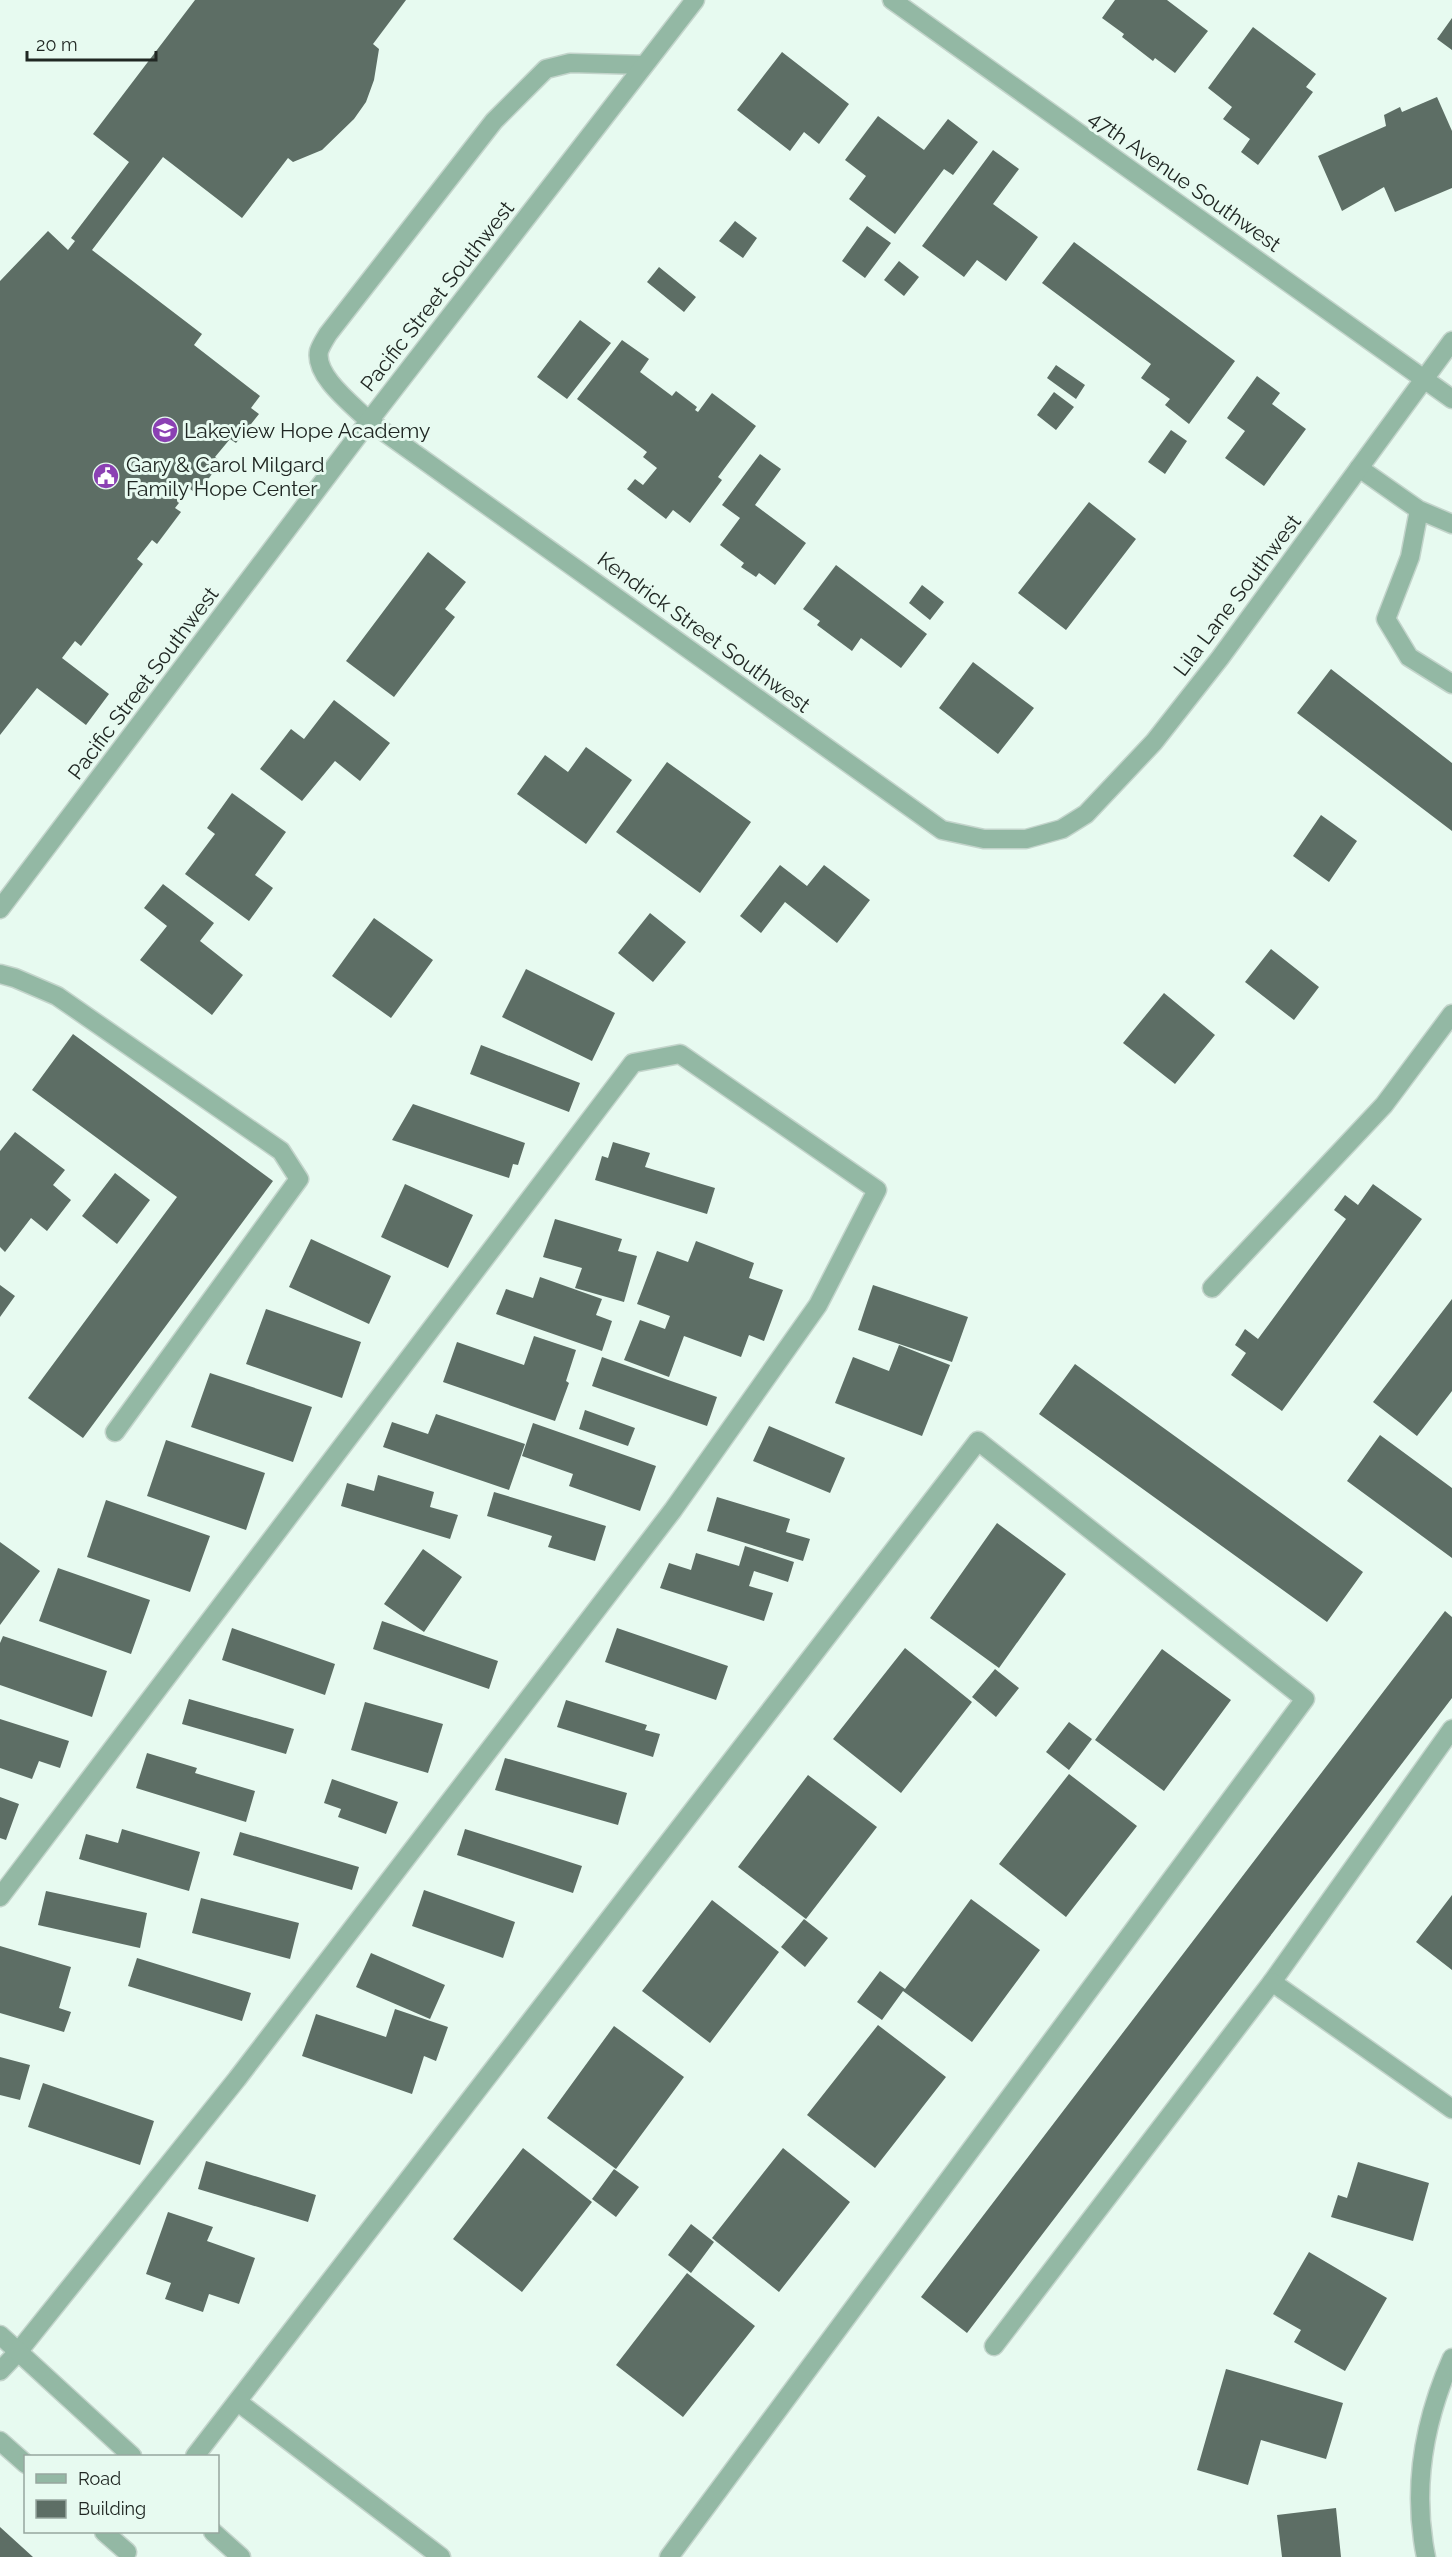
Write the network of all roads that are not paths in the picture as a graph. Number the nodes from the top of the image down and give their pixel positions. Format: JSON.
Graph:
{"nodes":[{"id":1,"x":695,"y":0,"type":"edge"},
{"id":2,"x":892,"y":0,"type":"edge"},
{"id":3,"x":644,"y":65,"type":"junction"},
{"id":4,"x":1452,"y":341,"type":"edge"},
{"id":5,"x":1424,"y":378,"type":"junction"},
{"id":6,"x":1452,"y":399,"type":"edge"},
{"id":7,"x":369,"y":421,"type":"junction"},
{"id":8,"x":1359,"y":468,"type":"junction"},
{"id":9,"x":1419,"y":510,"type":"junction"},
{"id":10,"x":1452,"y":524,"type":"edge"},
{"id":11,"x":1452,"y":684,"type":"edge"},
{"id":12,"x":1026,"y":839,"type":"joint"},
{"id":13,"x":0,"y":909,"type":"edge"},
{"id":14,"x":0,"y":974,"type":"edge"},
{"id":15,"x":1452,"y":1014,"type":"edge"},
{"id":16,"x":1212,"y":1288,"type":"dead end"},
{"id":17,"x":115,"y":1432,"type":"dead end"},
{"id":18,"x":1452,"y":1729,"type":"edge"},
{"id":19,"x":0,"y":1897,"type":"edge"},
{"id":20,"x":1272,"y":1982,"type":"junction"},
{"id":21,"x":1452,"y":2109,"type":"edge"},
{"id":22,"x":0,"y":2335,"type":"edge"},
{"id":23,"x":994,"y":2346,"type":"dead end"},
{"id":24,"x":18,"y":2352,"type":"junction"},
{"id":25,"x":1452,"y":2358,"type":"edge"},
{"id":26,"x":0,"y":2371,"type":"edge"},
{"id":27,"x":238,"y":2402,"type":"junction"},
{"id":28,"x":0,"y":2442,"type":"edge"},
{"id":29,"x":130,"y":2455,"type":"edge"},
{"id":30,"x":197,"y":2455,"type":"edge"},
{"id":31,"x":24,"y":2462,"type":"edge"},
{"id":32,"x":105,"y":2533,"type":"edge"},
{"id":33,"x":214,"y":2533,"type":"edge"},
{"id":34,"x":127,"y":2552,"type":"dead end"},
{"id":35,"x":241,"y":2557,"type":"edge"},
{"id":36,"x":441,"y":2557,"type":"edge"},
{"id":37,"x":669,"y":2557,"type":"edge"},
{"id":38,"x":1426,"y":2557,"type":"edge"}],
"edges":[{"from":1,"to":3,"type":"street","name":"Pacific Street Southwest"},
{"from":2,"to":5,"type":"street","name":"47th Avenue Southwest"},
{"from":3,"to":7,"type":"street","name":"Pacific Street Southwest"},
{"from":3,"to":7,"type":"street","name":"Kendrick Street Southwest"},
{"from":4,"to":5,"type":"street","name":"Lila Lane Southwest"},
{"from":5,"to":6,"type":"street","name":"47th Avenue Southwest"},
{"from":5,"to":8,"type":"street","name":"Lila Lane Southwest"},
{"from":7,"to":12,"type":"street","name":"Kendrick Street Southwest"},
{"from":7,"to":13,"type":"street","name":"Pacific Street Southwest"},
{"from":8,"to":9,"type":"street"},
{"from":8,"to":12,"type":"street","name":"Lila Lane Southwest"},
{"from":9,"to":10,"type":"street"},
{"from":9,"to":11,"type":"street"},
{"from":14,"to":17,"type":"street"},
{"from":15,"to":16,"type":"street"},
{"from":18,"to":20,"type":"street"},
{"from":19,"to":24,"type":"street"},
{"from":20,"to":21,"type":"street"},
{"from":20,"to":23,"type":"street"},
{"from":22,"to":24,"type":"street"},
{"from":24,"to":26,"type":"street"},
{"from":24,"to":29,"type":"street"},
{"from":25,"to":38,"type":"street"},
{"from":27,"to":30,"type":"street"},
{"from":27,"to":36,"type":"street"},
{"from":27,"to":37,"type":"street"},
{"from":28,"to":31,"type":"street"},
{"from":32,"to":34,"type":"street"},
{"from":33,"to":35,"type":"street"}]}
